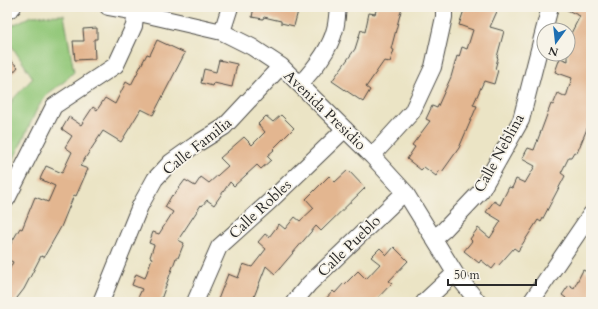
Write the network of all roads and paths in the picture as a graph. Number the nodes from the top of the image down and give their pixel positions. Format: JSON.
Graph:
{"nodes":[{"id":1,"x":13,"y":7,"type":"edge"},
{"id":2,"x":108,"y":7,"type":"edge"},
{"id":3,"x":230,"y":7,"type":"edge"},
{"id":4,"x":338,"y":7,"type":"edge"},
{"id":5,"x":444,"y":7,"type":"edge"},
{"id":6,"x":550,"y":7,"type":"edge"},
{"id":7,"x":135,"y":9,"type":"edge"},
{"id":8,"x":7,"y":11,"type":"edge"},
{"id":9,"x":546,"y":22,"type":"edge"},
{"id":10,"x":222,"y":32,"type":"junction"},
{"id":11,"x":536,"y":61,"type":"edge"},
{"id":12,"x":281,"y":66,"type":"junction"},
{"id":13,"x":300,"y":84,"type":"junction"},
{"id":14,"x":345,"y":129,"type":"junction"},
{"id":15,"x":372,"y":156,"type":"junction"},
{"id":16,"x":406,"y":192,"type":"junction"},
{"id":17,"x":7,"y":200,"type":"edge"},
{"id":18,"x":591,"y":214,"type":"edge"},
{"id":19,"x":434,"y":238,"type":"junction"},
{"id":20,"x":455,"y":273,"type":"junction"},
{"id":21,"x":101,"y":302,"type":"edge"},
{"id":22,"x":195,"y":302,"type":"edge"},
{"id":23,"x":294,"y":302,"type":"edge"},
{"id":24,"x":424,"y":302,"type":"edge"},
{"id":25,"x":478,"y":302,"type":"edge"},
{"id":26,"x":531,"y":302,"type":"edge"}],
"edges":[{"from":1,"to":8,"type":"street"},
{"from":2,"to":7,"type":"street","name":"Avenida Presidio"},
{"from":3,"to":10,"type":"street"},
{"from":4,"to":13,"type":"street"},
{"from":5,"to":15,"type":"street"},
{"from":6,"to":9,"type":"street","name":"Calle Neblina"},
{"from":7,"to":10,"type":"street","name":"Avenida Presidio"},
{"from":7,"to":17,"type":"street"},
{"from":10,"to":12,"type":"street","name":"Avenida Presidio"},
{"from":11,"to":19,"type":"street","name":"Calle Neblina"},
{"from":12,"to":13,"type":"street","name":"Avenida Presidio"},
{"from":12,"to":21,"type":"street","name":"Calle Familia"},
{"from":13,"to":14,"type":"street","name":"Avenida Presidio"},
{"from":14,"to":15,"type":"street","name":"Avenida Presidio"},
{"from":14,"to":22,"type":"street","name":"Calle Robles"},
{"from":15,"to":16,"type":"street","name":"Avenida Presidio"},
{"from":16,"to":19,"type":"street","name":"Avenida Presidio"},
{"from":16,"to":23,"type":"street","name":"Calle Pueblo"},
{"from":18,"to":26,"type":"street"},
{"from":19,"to":20,"type":"street","name":"Avenida Presidio"},
{"from":20,"to":24,"type":"street"},
{"from":20,"to":25,"type":"street","name":"Avenida Presidio"}]}
